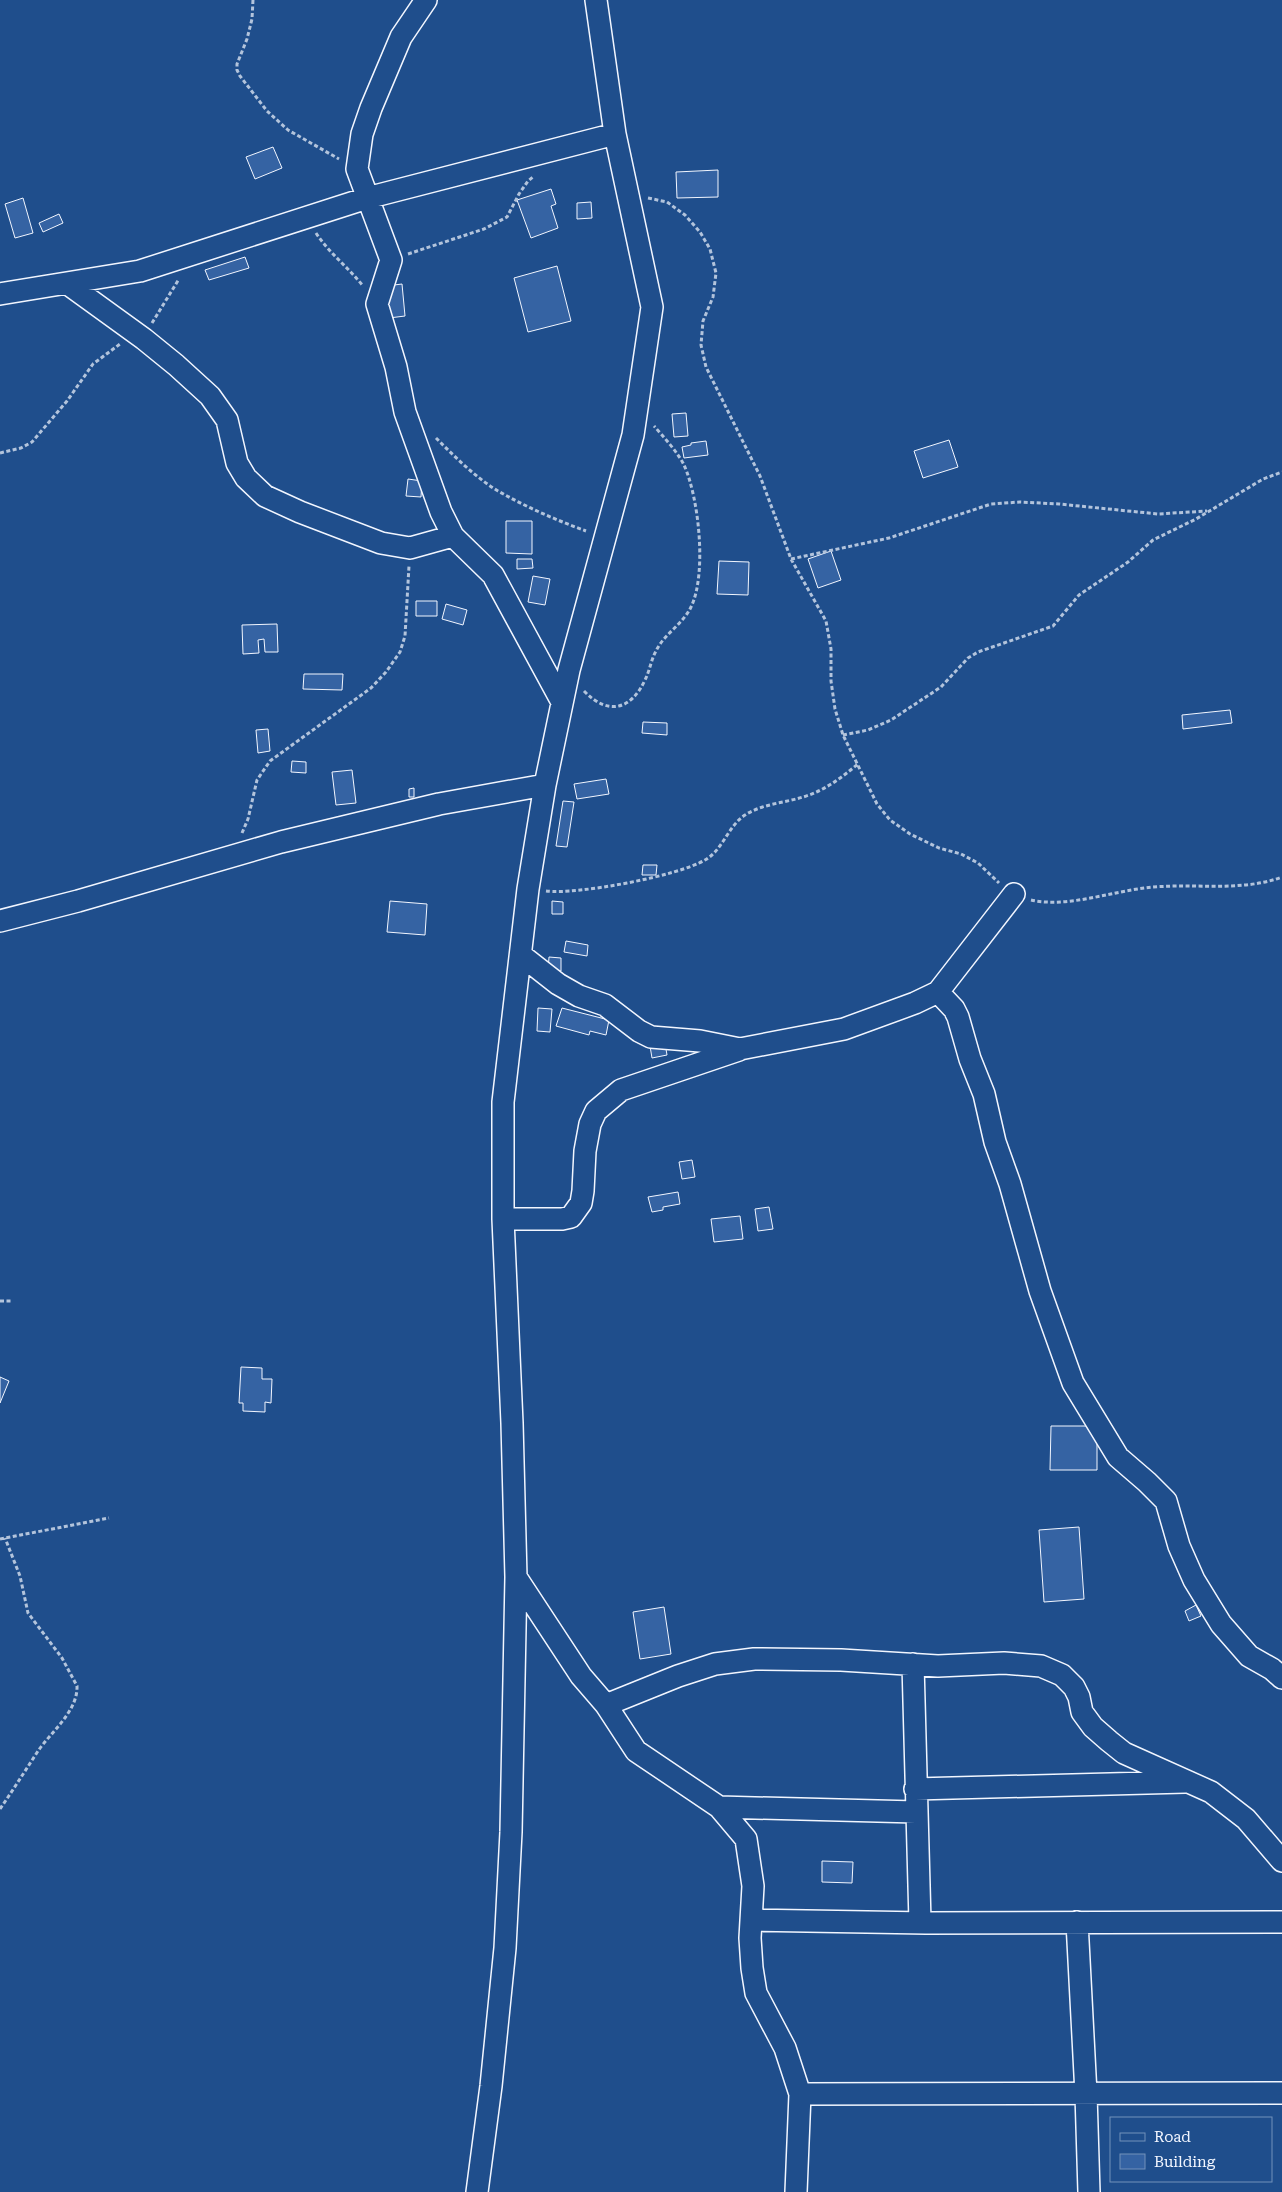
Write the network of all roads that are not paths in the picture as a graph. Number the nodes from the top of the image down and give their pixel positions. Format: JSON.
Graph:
{"nodes":[{"id":1,"x":426,"y":0,"type":"edge"},
{"id":2,"x":596,"y":0,"type":"edge"},
{"id":3,"x":615,"y":134,"type":"junction"},
{"id":4,"x":367,"y":198,"type":"junction"},
{"id":5,"x":68,"y":284,"type":"junction"},
{"id":6,"x":0,"y":294,"type":"edge"},
{"id":7,"x":453,"y":536,"type":"junction"},
{"id":8,"x":562,"y":702,"type":"junction"},
{"id":9,"x":545,"y":785,"type":"junction"},
{"id":10,"x":1014,"y":894,"type":"road end"},
{"id":11,"x":0,"y":920,"type":"edge"},
{"id":12,"x":521,"y":955,"type":"junction"},
{"id":13,"x":938,"y":992,"type":"junction"},
{"id":14,"x":740,"y":1049,"type":"junction"},
{"id":15,"x":503,"y":1220,"type":"junction"},
{"id":16,"x":516,"y":1577,"type":"junction"},
{"id":17,"x":913,"y":1664,"type":"junction"},
{"id":18,"x":1282,"y":1678,"type":"edge"},
{"id":19,"x":606,"y":1705,"type":"junction"},
{"id":20,"x":1189,"y":1782,"type":"junction"},
{"id":21,"x":915,"y":1789,"type":"junction"},
{"id":22,"x":719,"y":1807,"type":"junction"},
{"id":23,"x":916,"y":1812,"type":"junction"},
{"id":24,"x":1282,"y":1861,"type":"edge"},
{"id":25,"x":751,"y":1920,"type":"junction"},
{"id":26,"x":920,"y":1922,"type":"junction"},
{"id":27,"x":1077,"y":1922,"type":"junction"},
{"id":28,"x":1282,"y":1922,"type":"edge"},
{"id":29,"x":1282,"y":2093,"type":"edge"},
{"id":30,"x":800,"y":2094,"type":"junction"},
{"id":31,"x":1086,"y":2094,"type":"junction"},
{"id":32,"x":476,"y":2192,"type":"edge"},
{"id":33,"x":796,"y":2192,"type":"edge"},
{"id":34,"x":1088,"y":2192,"type":"edge"}],
"edges":[{"from":1,"to":4,"type":"street"},
{"from":2,"to":3,"type":"street"},
{"from":3,"to":4,"type":"street"},
{"from":3,"to":8,"type":"street"},
{"from":4,"to":5,"type":"street"},
{"from":4,"to":7,"type":"street"},
{"from":5,"to":6,"type":"street"},
{"from":5,"to":7,"type":"street"},
{"from":7,"to":8,"type":"street"},
{"from":8,"to":9,"type":"street"},
{"from":9,"to":11,"type":"street"},
{"from":9,"to":12,"type":"street"},
{"from":10,"to":13,"type":"street"},
{"from":12,"to":14,"type":"street"},
{"from":12,"to":15,"type":"street"},
{"from":13,"to":14,"type":"street"},
{"from":13,"to":18,"type":"street"},
{"from":14,"to":15,"type":"street"},
{"from":15,"to":16,"type":"street"},
{"from":16,"to":19,"type":"street"},
{"from":16,"to":32,"type":"street"},
{"from":17,"to":19,"type":"street"},
{"from":17,"to":20,"type":"street"},
{"from":17,"to":21,"type":"street"},
{"from":19,"to":22,"type":"street"},
{"from":20,"to":21,"type":"street"},
{"from":20,"to":24,"type":"street"},
{"from":21,"to":23,"type":"street"},
{"from":22,"to":23,"type":"street"},
{"from":22,"to":25,"type":"street"},
{"from":23,"to":26,"type":"street"},
{"from":25,"to":26,"type":"street"},
{"from":25,"to":30,"type":"street"},
{"from":26,"to":27,"type":"street"},
{"from":27,"to":28,"type":"street"},
{"from":27,"to":31,"type":"street"},
{"from":29,"to":31,"type":"street"},
{"from":30,"to":31,"type":"street"},
{"from":30,"to":33,"type":"street"},
{"from":31,"to":34,"type":"street"}]}
